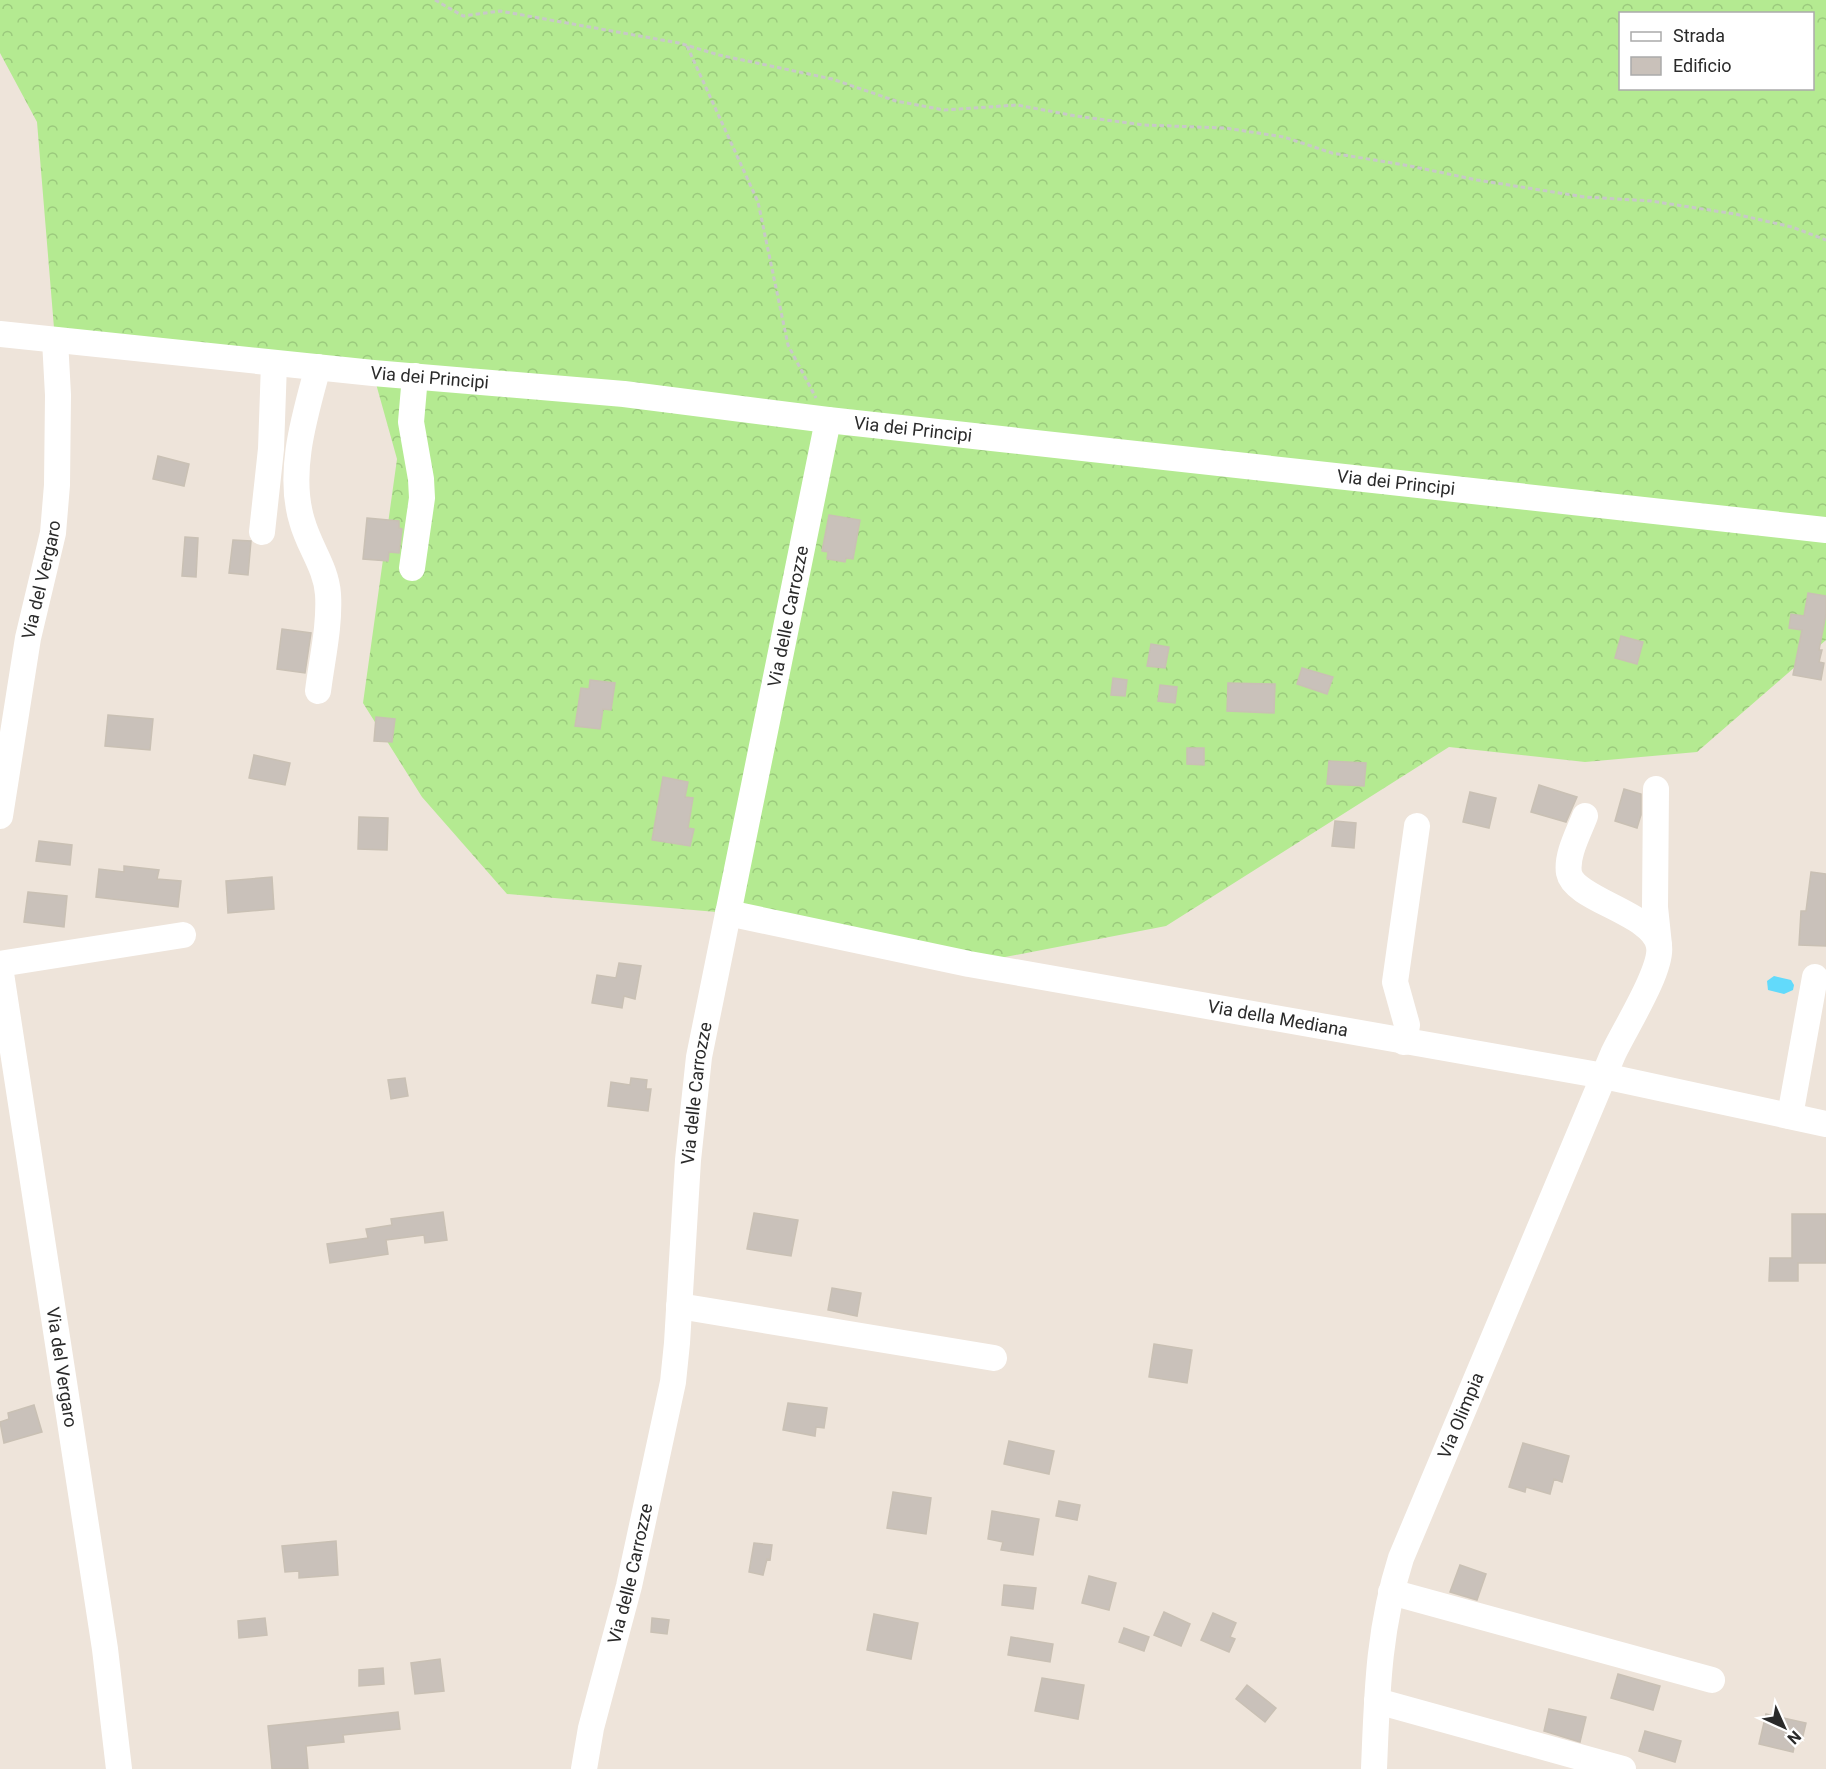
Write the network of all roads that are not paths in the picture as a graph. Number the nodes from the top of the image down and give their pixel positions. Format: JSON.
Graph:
{"nodes":[{"id":1,"x":0,"y":334,"type":"edge"},
{"id":2,"x":55,"y":340,"type":"junction"},
{"id":3,"x":274,"y":363,"type":"junction"},
{"id":4,"x":318,"y":368,"type":"junction"},
{"id":5,"x":415,"y":376,"type":"junction"},
{"id":6,"x":828,"y":420,"type":"junction"},
{"id":7,"x":1826,"y":530,"type":"edge"},
{"id":8,"x":262,"y":532,"type":"dead end"},
{"id":9,"x":411,"y":568,"type":"dead end"},
{"id":10,"x":318,"y":690,"type":"dead end"},
{"id":11,"x":1656,"y":789,"type":"dead end"},
{"id":12,"x":0,"y":816,"type":"edge"},
{"id":13,"x":1585,"y":816,"type":"dead end"},
{"id":14,"x":1417,"y":826,"type":"dead end"},
{"id":15,"x":728,"y":913,"type":"junction"},
{"id":16,"x":183,"y":935,"type":"dead end"},
{"id":17,"x":1659,"y":945,"type":"junction"},
{"id":18,"x":0,"y":965,"type":"edge"},
{"id":19,"x":1815,"y":977,"type":"dead end"},
{"id":20,"x":1404,"y":1042,"type":"junction"},
{"id":21,"x":5,"y":1048,"type":"edge"},
{"id":22,"x":1604,"y":1077,"type":"junction"},
{"id":23,"x":1790,"y":1116,"type":"junction"},
{"id":24,"x":1826,"y":1124,"type":"edge"},
{"id":25,"x":679,"y":1306,"type":"junction"},
{"id":26,"x":994,"y":1358,"type":"dead end"},
{"id":27,"x":1391,"y":1592,"type":"junction"},
{"id":28,"x":1712,"y":1680,"type":"dead end"},
{"id":29,"x":1377,"y":1701,"type":"junction"},
{"id":30,"x":119,"y":1769,"type":"edge"},
{"id":31,"x":585,"y":1769,"type":"edge"},
{"id":32,"x":1374,"y":1769,"type":"edge"},
{"id":33,"x":1623,"y":1769,"type":"edge"}],
"edges":[{"from":1,"to":2,"type":"street","name":"Via dei Principi"},
{"from":2,"to":3,"type":"street","name":"Via dei Principi"},
{"from":2,"to":12,"type":"street","name":"Via del Vergaro"},
{"from":3,"to":4,"type":"street","name":"Via dei Principi"},
{"from":3,"to":8,"type":"street"},
{"from":4,"to":5,"type":"street","name":"Via dei Principi"},
{"from":4,"to":10,"type":"street"},
{"from":5,"to":6,"type":"street","name":"Via dei Principi"},
{"from":5,"to":9,"type":"street"},
{"from":6,"to":7,"type":"street","name":"Via dei Principi"},
{"from":6,"to":15,"type":"street","name":"Via delle Carrozze"},
{"from":11,"to":17,"type":"street","name":"Via Olimpia"},
{"from":13,"to":17,"type":"street"},
{"from":14,"to":20,"type":"street"},
{"from":15,"to":20,"type":"street","name":"Via della Mediana"},
{"from":15,"to":25,"type":"street","name":"Via delle Carrozze"},
{"from":16,"to":18,"type":"street"},
{"from":17,"to":22,"type":"street","name":"Via Olimpia"},
{"from":18,"to":21,"type":"street","name":"Via del Vergaro"},
{"from":19,"to":23,"type":"street"},
{"from":20,"to":22,"type":"street","name":"Via della Mediana"},
{"from":21,"to":30,"type":"street","name":"Via del Vergaro"},
{"from":22,"to":23,"type":"street","name":"Via della Mediana"},
{"from":22,"to":27,"type":"street","name":"Via Olimpia"},
{"from":23,"to":24,"type":"street","name":"Via della Mediana"},
{"from":25,"to":26,"type":"street"},
{"from":25,"to":31,"type":"street","name":"Via delle Carrozze"},
{"from":27,"to":28,"type":"street"},
{"from":27,"to":29,"type":"street","name":"Via Olimpia"},
{"from":29,"to":32,"type":"street","name":"Via Olimpia"},
{"from":29,"to":33,"type":"street"}]}
